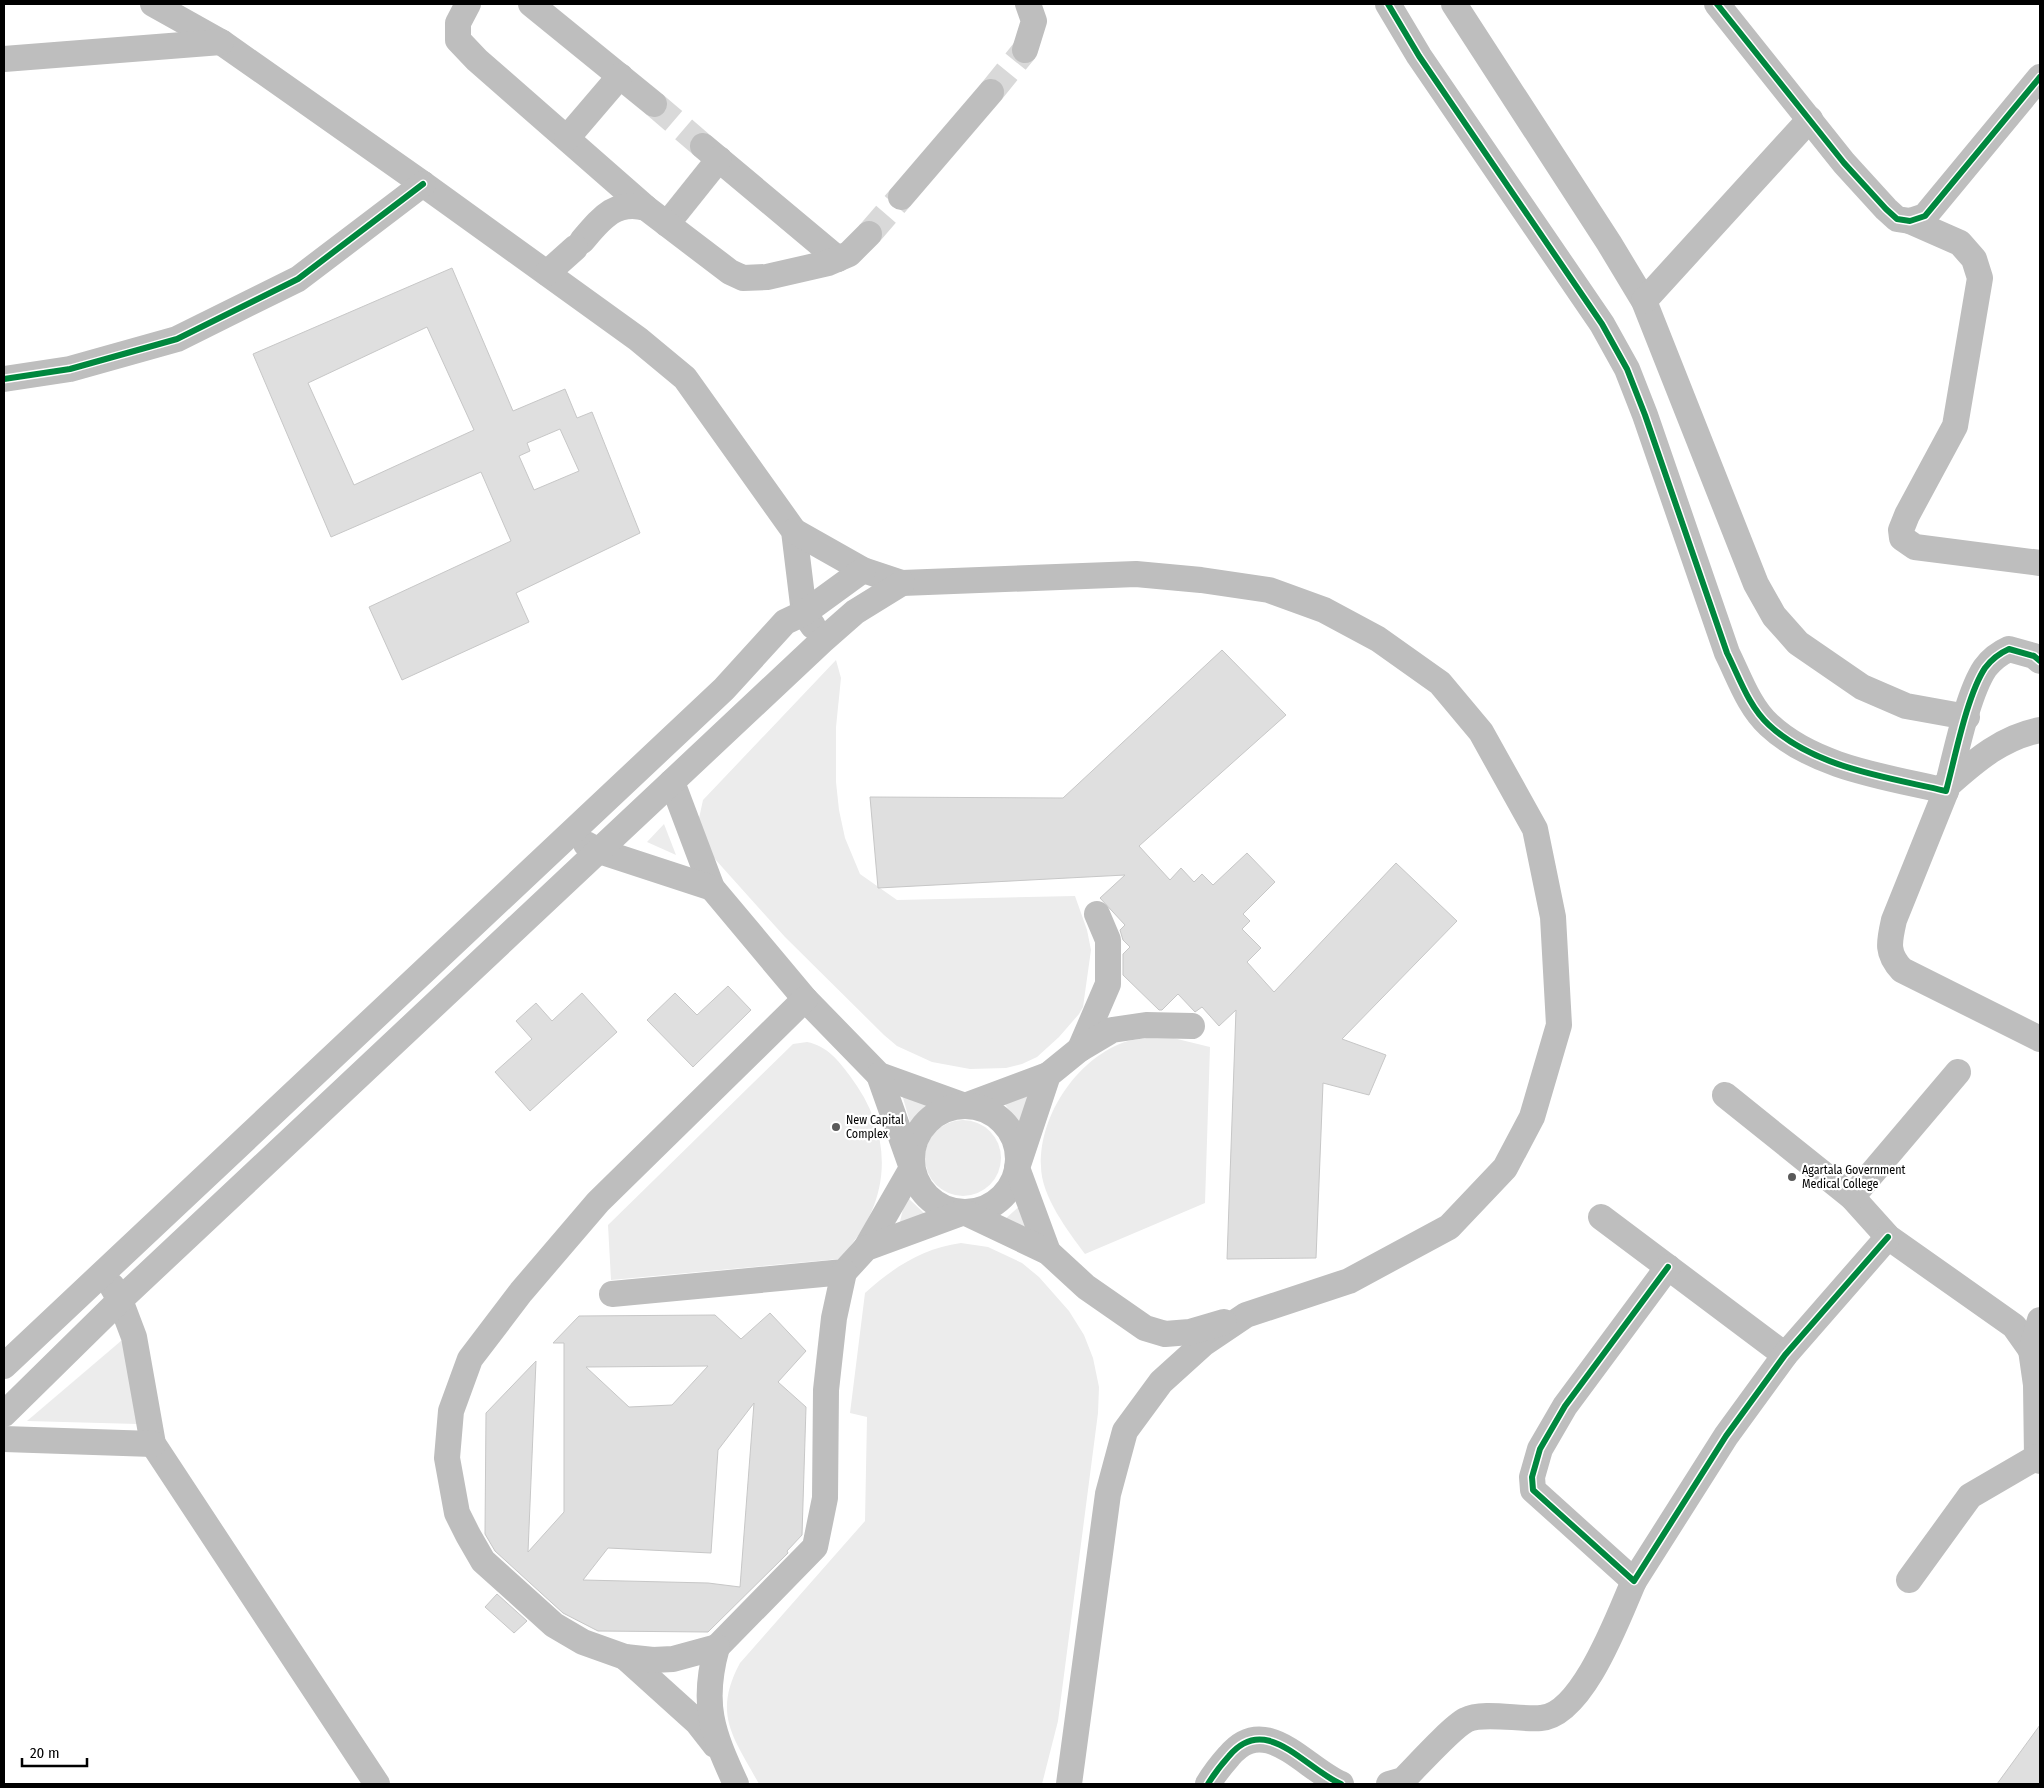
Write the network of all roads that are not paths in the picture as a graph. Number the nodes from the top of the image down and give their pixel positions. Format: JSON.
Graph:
{"nodes":[{"id":1,"x":153,"y":4,"type":"edge"},
{"id":2,"x":468,"y":4,"type":"edge"},
{"id":3,"x":531,"y":4,"type":"edge"},
{"id":4,"x":1028,"y":4,"type":"edge"},
{"id":5,"x":1388,"y":4,"type":"edge"},
{"id":6,"x":1454,"y":4,"type":"edge"},
{"id":7,"x":1717,"y":4,"type":"edge"},
{"id":8,"x":221,"y":42,"type":"junction"},
{"id":9,"x":1025,"y":50,"type":"tunnel mouth"},
{"id":10,"x":4,"y":59,"type":"edge"},
{"id":11,"x":620,"y":76,"type":"junction"},
{"id":12,"x":2040,"y":77,"type":"edge"},
{"id":13,"x":991,"y":92,"type":"tunnel mouth"},
{"id":14,"x":654,"y":104,"type":"tunnel mouth"},
{"id":15,"x":1810,"y":119,"type":"junction"},
{"id":16,"x":567,"y":138,"type":"junction"},
{"id":17,"x":423,"y":184,"type":"junction"},
{"id":18,"x":901,"y":197,"type":"tunnel mouth"},
{"id":19,"x":646,"y":208,"type":"junction"},
{"id":20,"x":1910,"y":221,"type":"junction"},
{"id":21,"x":667,"y":224,"type":"junction"},
{"id":22,"x":869,"y":234,"type":"tunnel mouth"},
{"id":23,"x":838,"y":259,"type":"junction"},
{"id":24,"x":547,"y":273,"type":"junction"},
{"id":25,"x":1644,"y":301,"type":"junction"},
{"id":26,"x":4,"y":379,"type":"edge"},
{"id":27,"x":794,"y":531,"type":"junction"},
{"id":28,"x":2040,"y":563,"type":"edge"},
{"id":29,"x":864,"y":570,"type":"junction"},
{"id":30,"x":902,"y":583,"type":"junction"},
{"id":31,"x":804,"y":613,"type":"junction"},
{"id":32,"x":822,"y":642,"type":"junction"},
{"id":33,"x":2038,"y":653,"type":"edge"},
{"id":34,"x":1967,"y":717,"type":"junction"},
{"id":35,"x":2040,"y":730,"type":"edge"},
{"id":36,"x":672,"y":782,"type":"junction"},
{"id":37,"x":1947,"y":788,"type":"junction"},
{"id":38,"x":569,"y":835,"type":"junction"},
{"id":39,"x":599,"y":851,"type":"junction"},
{"id":40,"x":712,"y":888,"type":"junction"},
{"id":41,"x":1097,"y":914,"type":"dead end"},
{"id":42,"x":805,"y":999,"type":"junction"},
{"id":43,"x":1192,"y":1026,"type":"dead end"},
{"id":44,"x":2040,"y":1039,"type":"edge"},
{"id":45,"x":1080,"y":1049,"type":"junction"},
{"id":46,"x":1958,"y":1072,"type":"dead end"},
{"id":47,"x":879,"y":1074,"type":"junction"},
{"id":48,"x":1048,"y":1075,"type":"junction"},
{"id":49,"x":1725,"y":1094,"type":"dead end"},
{"id":50,"x":965,"y":1106,"type":"junction"},
{"id":51,"x":912,"y":1168,"type":"junction"},
{"id":52,"x":1017,"y":1168,"type":"junction"},
{"id":53,"x":1852,"y":1197,"type":"junction"},
{"id":54,"x":964,"y":1212,"type":"junction"},
{"id":55,"x":1601,"y":1217,"type":"dead end"},
{"id":56,"x":1888,"y":1237,"type":"junction"},
{"id":57,"x":866,"y":1248,"type":"junction"},
{"id":58,"x":1048,"y":1252,"type":"junction"},
{"id":59,"x":1668,"y":1267,"type":"junction"},
{"id":60,"x":844,"y":1272,"type":"junction"},
{"id":61,"x":105,"y":1273,"type":"junction"},
{"id":62,"x":612,"y":1294,"type":"dead end"},
{"id":63,"x":120,"y":1300,"type":"junction"},
{"id":64,"x":1246,"y":1315,"type":"junction"},
{"id":65,"x":2040,"y":1320,"type":"edge"},
{"id":66,"x":2037,"y":1348,"type":"edge"},
{"id":67,"x":1785,"y":1355,"type":"junction"},
{"id":68,"x":4,"y":1366,"type":"edge"},
{"id":69,"x":4,"y":1414,"type":"edge"},
{"id":70,"x":4,"y":1439,"type":"edge"},
{"id":71,"x":153,"y":1444,"type":"junction"},
{"id":72,"x":2039,"y":1459,"type":"edge"},
{"id":73,"x":1909,"y":1580,"type":"dead end"},
{"id":74,"x":1634,"y":1581,"type":"junction"},
{"id":75,"x":717,"y":1647,"type":"junction"},
{"id":76,"x":625,"y":1657,"type":"junction"},
{"id":77,"x":722,"y":1754,"type":"junction"},
{"id":78,"x":378,"y":1784,"type":"edge"},
{"id":79,"x":736,"y":1784,"type":"edge"},
{"id":80,"x":1070,"y":1784,"type":"edge"},
{"id":81,"x":1208,"y":1784,"type":"edge"},
{"id":82,"x":1341,"y":1784,"type":"edge"},
{"id":83,"x":1389,"y":1784,"type":"edge"}],
"edges":[{"from":1,"to":8,"type":"street"},
{"from":2,"to":16,"type":"street"},
{"from":3,"to":11,"type":"street"},
{"from":4,"to":9,"type":"street"},
{"from":5,"to":37,"type":"street"},
{"from":6,"to":25,"type":"street"},
{"from":7,"to":15,"type":"street"},
{"from":8,"to":10,"type":"street"},
{"from":8,"to":17,"type":"street"},
{"from":11,"to":14,"type":"street"},
{"from":11,"to":16,"type":"street"},
{"from":12,"to":20,"type":"street"},
{"from":13,"to":18,"type":"street"},
{"from":15,"to":20,"type":"street"},
{"from":15,"to":25,"type":"street"},
{"from":16,"to":19,"type":"street"},
{"from":17,"to":24,"type":"street"},
{"from":17,"to":26,"type":"street"},
{"from":19,"to":21,"type":"street"},
{"from":19,"to":24,"type":"street"},
{"from":20,"to":28,"type":"street"},
{"from":21,"to":23,"type":"street"},
{"from":21,"to":23,"type":"street"},
{"from":22,"to":23,"type":"street"},
{"from":24,"to":27,"type":"street"},
{"from":25,"to":34,"type":"street"},
{"from":27,"to":29,"type":"street"},
{"from":27,"to":31,"type":"street"},
{"from":29,"to":30,"type":"street"},
{"from":29,"to":31,"type":"street"},
{"from":30,"to":32,"type":"street"},
{"from":30,"to":64,"type":"street"},
{"from":31,"to":32,"type":"street"},
{"from":31,"to":38,"type":"street"},
{"from":32,"to":36,"type":"street"},
{"from":33,"to":34,"type":"street"},
{"from":34,"to":37,"type":"street"},
{"from":35,"to":37,"type":"street"},
{"from":36,"to":39,"type":"street"},
{"from":36,"to":40,"type":"street"},
{"from":37,"to":44,"type":"street"},
{"from":38,"to":39,"type":"street"},
{"from":38,"to":61,"type":"street"},
{"from":39,"to":40,"type":"street"},
{"from":39,"to":63,"type":"street"},
{"from":40,"to":42,"type":"street"},
{"from":41,"to":45,"type":"street"},
{"from":42,"to":47,"type":"street"},
{"from":42,"to":76,"type":"street"},
{"from":43,"to":45,"type":"street"},
{"from":45,"to":48,"type":"street"},
{"from":46,"to":53,"type":"street"},
{"from":47,"to":50,"type":"street"},
{"from":47,"to":51,"type":"street"},
{"from":48,"to":50,"type":"street"},
{"from":48,"to":52,"type":"street"},
{"from":49,"to":53,"type":"street"},
{"from":50,"to":51,"type":"street"},
{"from":50,"to":52,"type":"street"},
{"from":51,"to":54,"type":"street"},
{"from":51,"to":57,"type":"street"},
{"from":52,"to":54,"type":"street"},
{"from":52,"to":58,"type":"street"},
{"from":53,"to":56,"type":"street"},
{"from":54,"to":57,"type":"street"},
{"from":54,"to":58,"type":"street"},
{"from":55,"to":59,"type":"street"},
{"from":56,"to":66,"type":"street"},
{"from":56,"to":67,"type":"street"},
{"from":57,"to":60,"type":"street"},
{"from":58,"to":64,"type":"street"},
{"from":59,"to":67,"type":"street"},
{"from":59,"to":74,"type":"street"},
{"from":60,"to":62,"type":"street"},
{"from":60,"to":75,"type":"street"},
{"from":61,"to":63,"type":"street"},
{"from":61,"to":68,"type":"street"},
{"from":63,"to":69,"type":"street"},
{"from":63,"to":71,"type":"street"},
{"from":64,"to":80,"type":"street"},
{"from":65,"to":66,"type":"street"},
{"from":66,"to":72,"type":"street"},
{"from":67,"to":74,"type":"street"},
{"from":70,"to":71,"type":"street"},
{"from":71,"to":78,"type":"street"},
{"from":72,"to":73,"type":"street"},
{"from":74,"to":83,"type":"street"},
{"from":75,"to":76,"type":"street"},
{"from":75,"to":77,"type":"street"},
{"from":76,"to":77,"type":"street"},
{"from":77,"to":79,"type":"street"},
{"from":81,"to":82,"type":"street"}]}
